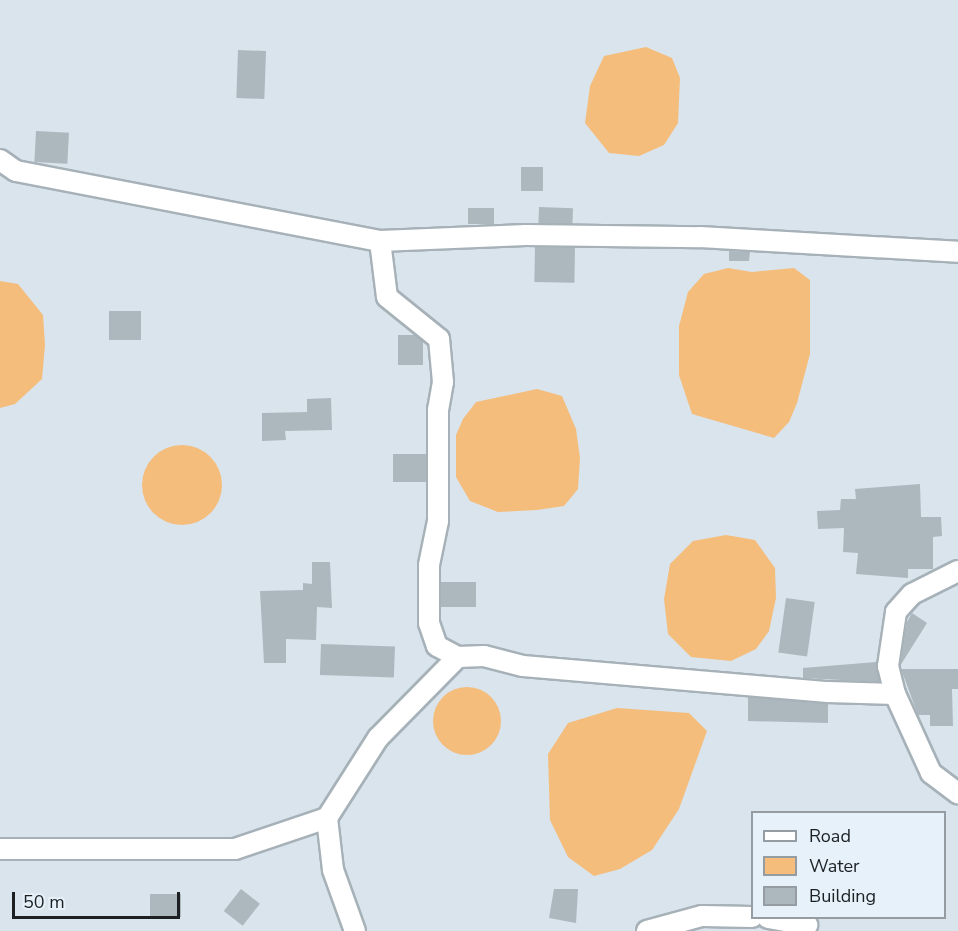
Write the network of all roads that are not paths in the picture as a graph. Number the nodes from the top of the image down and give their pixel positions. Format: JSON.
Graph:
{"nodes":[{"id":1,"x":0,"y":160,"type":"edge"},
{"id":2,"x":380,"y":241,"type":"junction"},
{"id":3,"x":958,"y":252,"type":"edge"},
{"id":4,"x":958,"y":571,"type":"edge"},
{"id":5,"x":458,"y":657,"type":"junction"},
{"id":6,"x":895,"y":694,"type":"junction"},
{"id":7,"x":958,"y":793,"type":"edge"},
{"id":8,"x":327,"y":818,"type":"junction"},
{"id":9,"x":0,"y":849,"type":"edge"},
{"id":10,"x":751,"y":917,"type":"edge"},
{"id":11,"x":774,"y":919,"type":"edge"},
{"id":12,"x":807,"y":925,"type":"dead end"},
{"id":13,"x":355,"y":931,"type":"edge"},
{"id":14,"x":647,"y":931,"type":"edge"}],
"edges":[{"from":1,"to":2,"type":"street"},
{"from":2,"to":3,"type":"street"},
{"from":2,"to":5,"type":"street"},
{"from":4,"to":6,"type":"street"},
{"from":5,"to":6,"type":"street"},
{"from":5,"to":8,"type":"street"},
{"from":6,"to":7,"type":"street"},
{"from":8,"to":9,"type":"street"},
{"from":8,"to":13,"type":"street"},
{"from":10,"to":14,"type":"street"},
{"from":11,"to":12,"type":"street"}]}
